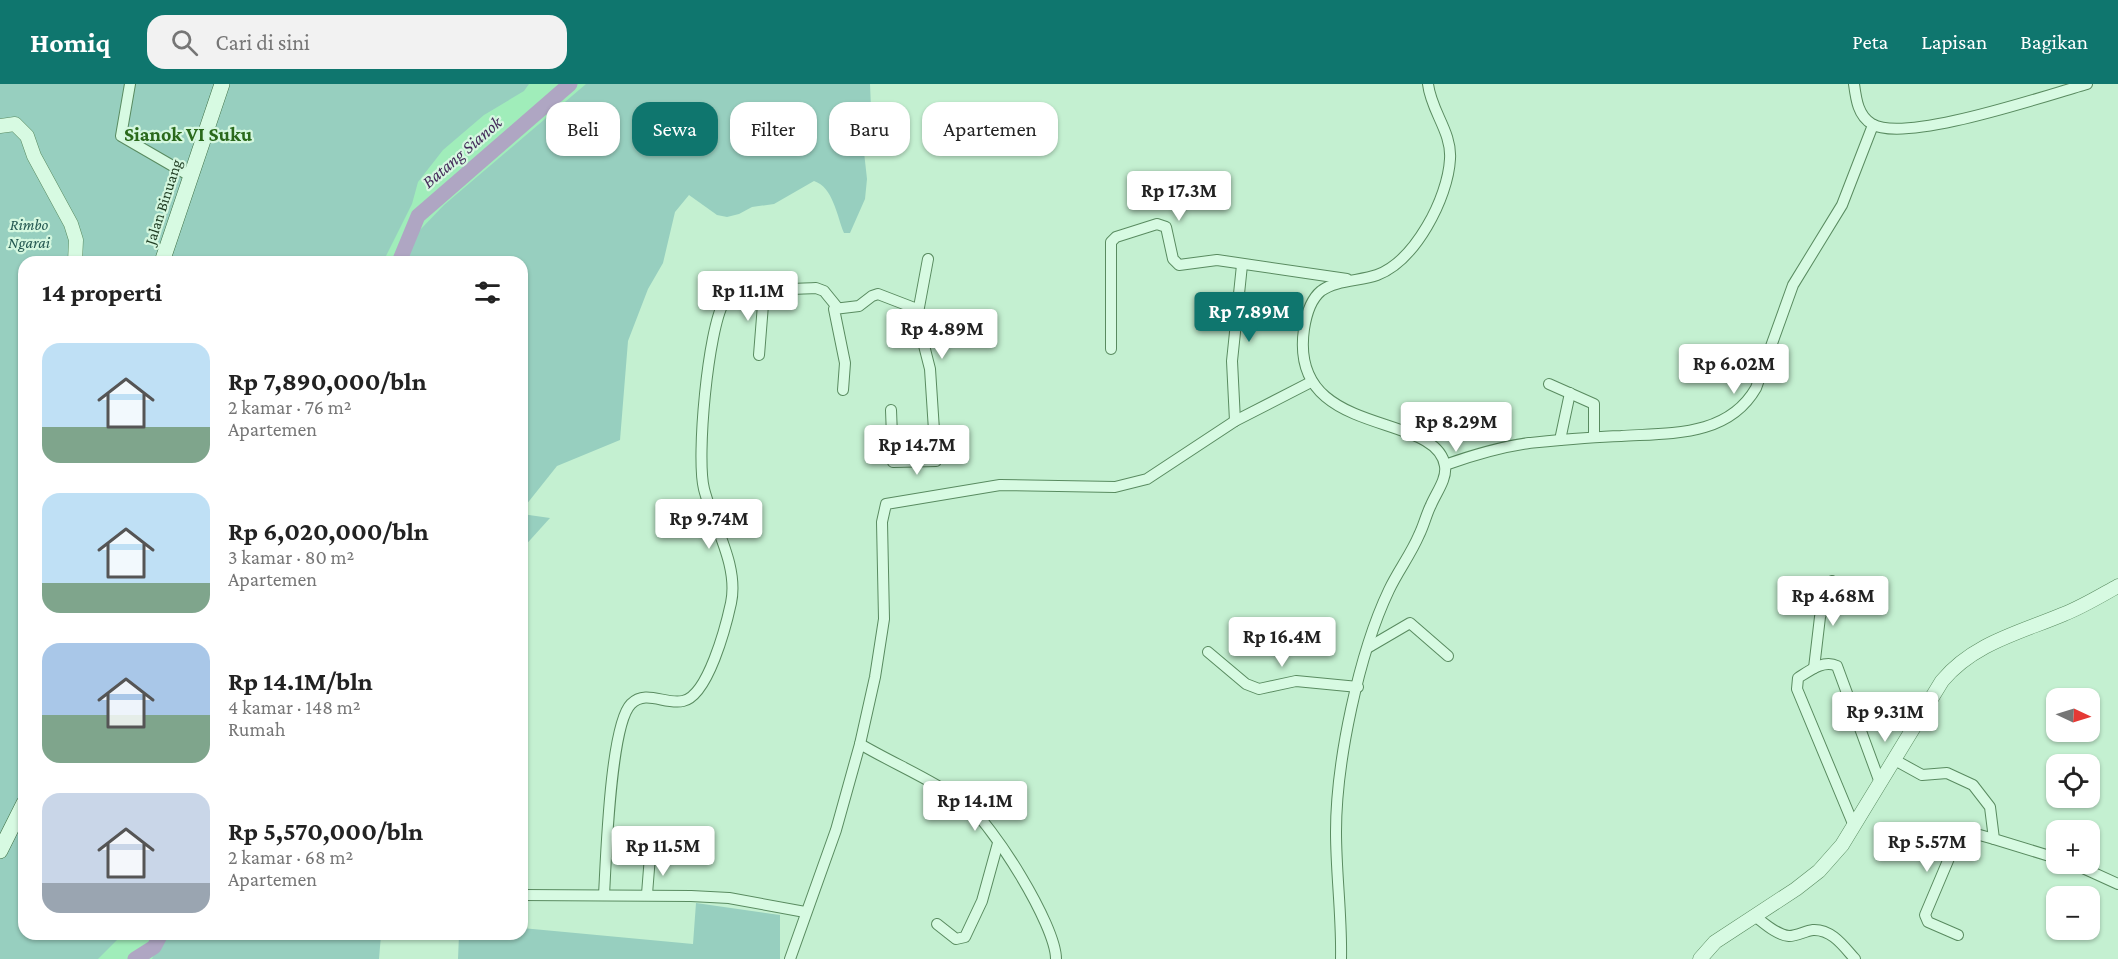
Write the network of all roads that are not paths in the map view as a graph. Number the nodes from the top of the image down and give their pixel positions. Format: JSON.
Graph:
{"nodes":[{"id":1,"x":130,"y":84,"type":"edge"},
{"id":2,"x":222,"y":84,"type":"edge"},
{"id":3,"x":1428,"y":84,"type":"edge"},
{"id":4,"x":1854,"y":84,"type":"edge"},
{"id":5,"x":2087,"y":84,"type":"edge"},
{"id":6,"x":1873,"y":125,"type":"junction"},
{"id":7,"x":0,"y":126,"type":"edge"},
{"id":8,"x":190,"y":176,"type":"junction"},
{"id":9,"x":75,"y":256,"type":"edge"},
{"id":10,"x":164,"y":256,"type":"edge"},
{"id":11,"x":928,"y":260,"type":"dead end"},
{"id":12,"x":1242,"y":265,"type":"junction"},
{"id":13,"x":1359,"y":280,"type":"junction"},
{"id":14,"x":764,"y":292,"type":"junction"},
{"id":15,"x":837,"y":307,"type":"junction"},
{"id":16,"x":917,"y":309,"type":"junction"},
{"id":17,"x":1111,"y":349,"type":"dead end"},
{"id":18,"x":759,"y":355,"type":"dead end"},
{"id":19,"x":1311,"y":382,"type":"junction"},
{"id":20,"x":1550,"y":384,"type":"dead end"},
{"id":21,"x":843,"y":390,"type":"dead end"},
{"id":22,"x":1570,"y":393,"type":"junction"},
{"id":23,"x":891,"y":410,"type":"dead end"},
{"id":24,"x":1234,"y":421,"type":"junction"},
{"id":25,"x":1594,"y":437,"type":"junction"},
{"id":26,"x":1560,"y":440,"type":"junction"},
{"id":27,"x":1445,"y":465,"type":"junction"},
{"id":28,"x":1832,"y":582,"type":"dead end"},
{"id":29,"x":2118,"y":586,"type":"edge"},
{"id":30,"x":1369,"y":647,"type":"junction"},
{"id":31,"x":1208,"y":652,"type":"dead end"},
{"id":32,"x":1448,"y":656,"type":"dead end"},
{"id":33,"x":1814,"y":668,"type":"junction"},
{"id":34,"x":1358,"y":687,"type":"junction"},
{"id":35,"x":860,"y":744,"type":"junction"},
{"id":36,"x":1893,"y":759,"type":"junction"},
{"id":37,"x":1880,"y":780,"type":"junction"},
{"id":38,"x":18,"y":815,"type":"edge"},
{"id":39,"x":1854,"y":826,"type":"junction"},
{"id":40,"x":1994,"y":839,"type":"junction"},
{"id":41,"x":998,"y":843,"type":"junction"},
{"id":42,"x":0,"y":851,"type":"edge"},
{"id":43,"x":2046,"y":855,"type":"edge"},
{"id":44,"x":651,"y":856,"type":"dead end"},
{"id":45,"x":2095,"y":874,"type":"edge"},
{"id":46,"x":2118,"y":885,"type":"edge"},
{"id":47,"x":647,"y":894,"type":"junction"},
{"id":48,"x":528,"y":895,"type":"edge"},
{"id":49,"x":604,"y":895,"type":"junction"},
{"id":50,"x":805,"y":912,"type":"junction"},
{"id":51,"x":1756,"y":916,"type":"junction"},
{"id":52,"x":937,"y":924,"type":"dead end"},
{"id":53,"x":1958,"y":935,"type":"dead end"},
{"id":54,"x":790,"y":959,"type":"edge"},
{"id":55,"x":1056,"y":959,"type":"edge"},
{"id":56,"x":1341,"y":959,"type":"edge"},
{"id":57,"x":1700,"y":959,"type":"edge"},
{"id":58,"x":1855,"y":959,"type":"edge"}],
"edges":[{"from":1,"to":8,"type":"street"},
{"from":2,"to":8,"type":"main road","name":"Jalan Binuang"},
{"from":3,"to":13,"type":"street"},
{"from":4,"to":6,"type":"street"},
{"from":5,"to":6,"type":"street"},
{"from":6,"to":25,"type":"street"},
{"from":7,"to":9,"type":"street"},
{"from":8,"to":10,"type":"main road","name":"Jalan Binuang"},
{"from":11,"to":16,"type":"street"},
{"from":12,"to":13,"type":"street"},
{"from":12,"to":17,"type":"street"},
{"from":12,"to":24,"type":"street"},
{"from":13,"to":19,"type":"street"},
{"from":14,"to":15,"type":"street"},
{"from":14,"to":18,"type":"street"},
{"from":14,"to":49,"type":"street"},
{"from":15,"to":16,"type":"street"},
{"from":15,"to":21,"type":"street"},
{"from":16,"to":23,"type":"street"},
{"from":19,"to":24,"type":"street"},
{"from":19,"to":27,"type":"street"},
{"from":20,"to":22,"type":"street"},
{"from":22,"to":25,"type":"street"},
{"from":22,"to":26,"type":"street"},
{"from":24,"to":35,"type":"street"},
{"from":25,"to":26,"type":"street"},
{"from":26,"to":27,"type":"street"},
{"from":27,"to":30,"type":"street"},
{"from":28,"to":33,"type":"street"},
{"from":29,"to":36,"type":"street"},
{"from":30,"to":32,"type":"street"},
{"from":30,"to":34,"type":"street"},
{"from":31,"to":34,"type":"street"},
{"from":33,"to":37,"type":"street"},
{"from":33,"to":39,"type":"street"},
{"from":34,"to":56,"type":"street"},
{"from":35,"to":41,"type":"street"},
{"from":35,"to":50,"type":"street"},
{"from":36,"to":37,"type":"street"},
{"from":36,"to":40,"type":"street"},
{"from":37,"to":39,"type":"street"},
{"from":38,"to":42,"type":"main road"},
{"from":39,"to":51,"type":"street"},
{"from":40,"to":43,"type":"street"},
{"from":40,"to":53,"type":"street"},
{"from":41,"to":52,"type":"street"},
{"from":41,"to":55,"type":"street"},
{"from":44,"to":47,"type":"street"},
{"from":45,"to":46,"type":"street"},
{"from":47,"to":49,"type":"street"},
{"from":47,"to":50,"type":"street"},
{"from":48,"to":49,"type":"street"},
{"from":50,"to":54,"type":"street"},
{"from":51,"to":57,"type":"street"},
{"from":51,"to":58,"type":"street"}]}
